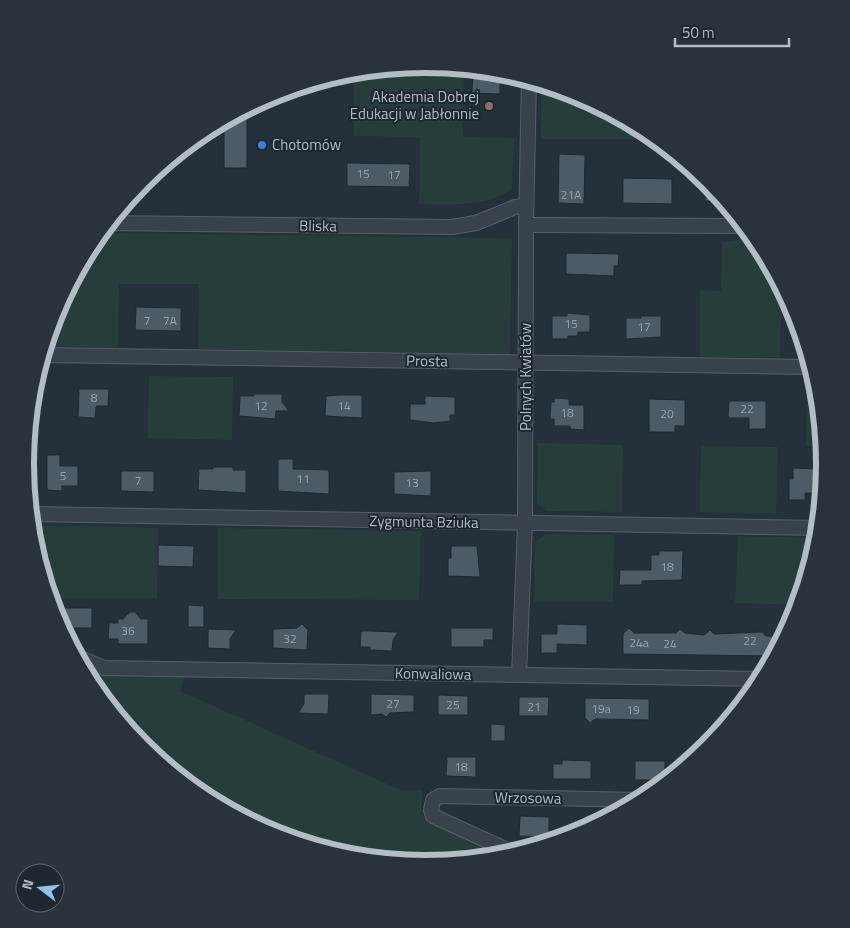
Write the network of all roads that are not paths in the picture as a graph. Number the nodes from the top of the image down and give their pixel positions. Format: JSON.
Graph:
{"nodes":[{"id":1,"x":530,"y":87,"type":"edge"},
{"id":2,"x":526,"y":206,"type":"junction"},
{"id":3,"x":117,"y":223,"type":"edge"},
{"id":4,"x":526,"y":225,"type":"junction"},
{"id":5,"x":735,"y":226,"type":"edge"},
{"id":6,"x":50,"y":355,"type":"edge"},
{"id":7,"x":527,"y":363,"type":"junction"},
{"id":8,"x":804,"y":366,"type":"edge"},
{"id":9,"x":37,"y":514,"type":"edge"},
{"id":10,"x":525,"y":524,"type":"junction"},
{"id":11,"x":811,"y":528,"type":"edge"},
{"id":12,"x":86,"y":660,"type":"edge"},
{"id":13,"x":519,"y":675,"type":"junction"},
{"id":14,"x":751,"y":679,"type":"edge"},
{"id":15,"x":626,"y":800,"type":"edge"},
{"id":16,"x":502,"y":848,"type":"edge"}],
"edges":[{"from":1,"to":2,"type":"street","name":"Polnych Kwiatów"},
{"from":2,"to":3,"type":"street","name":"Bliska"},
{"from":2,"to":4,"type":"street","name":"Polnych Kwiatów"},
{"from":4,"to":5,"type":"street"},
{"from":4,"to":7,"type":"street","name":"Polnych Kwiatów"},
{"from":6,"to":7,"type":"street","name":"Prosta"},
{"from":7,"to":8,"type":"street","name":"Prosta"},
{"from":7,"to":10,"type":"street","name":"Polnych Kwiatów"},
{"from":9,"to":10,"type":"street","name":"Zygmunta Bziuka"},
{"from":10,"to":11,"type":"street","name":"Zygmunta Bziuka"},
{"from":10,"to":13,"type":"street","name":"Polnych Kwiatów"},
{"from":12,"to":13,"type":"street","name":"Konwaliowa"},
{"from":13,"to":14,"type":"street","name":"Konwaliowa"},
{"from":15,"to":16,"type":"street","name":"Wrzosowa"}]}
